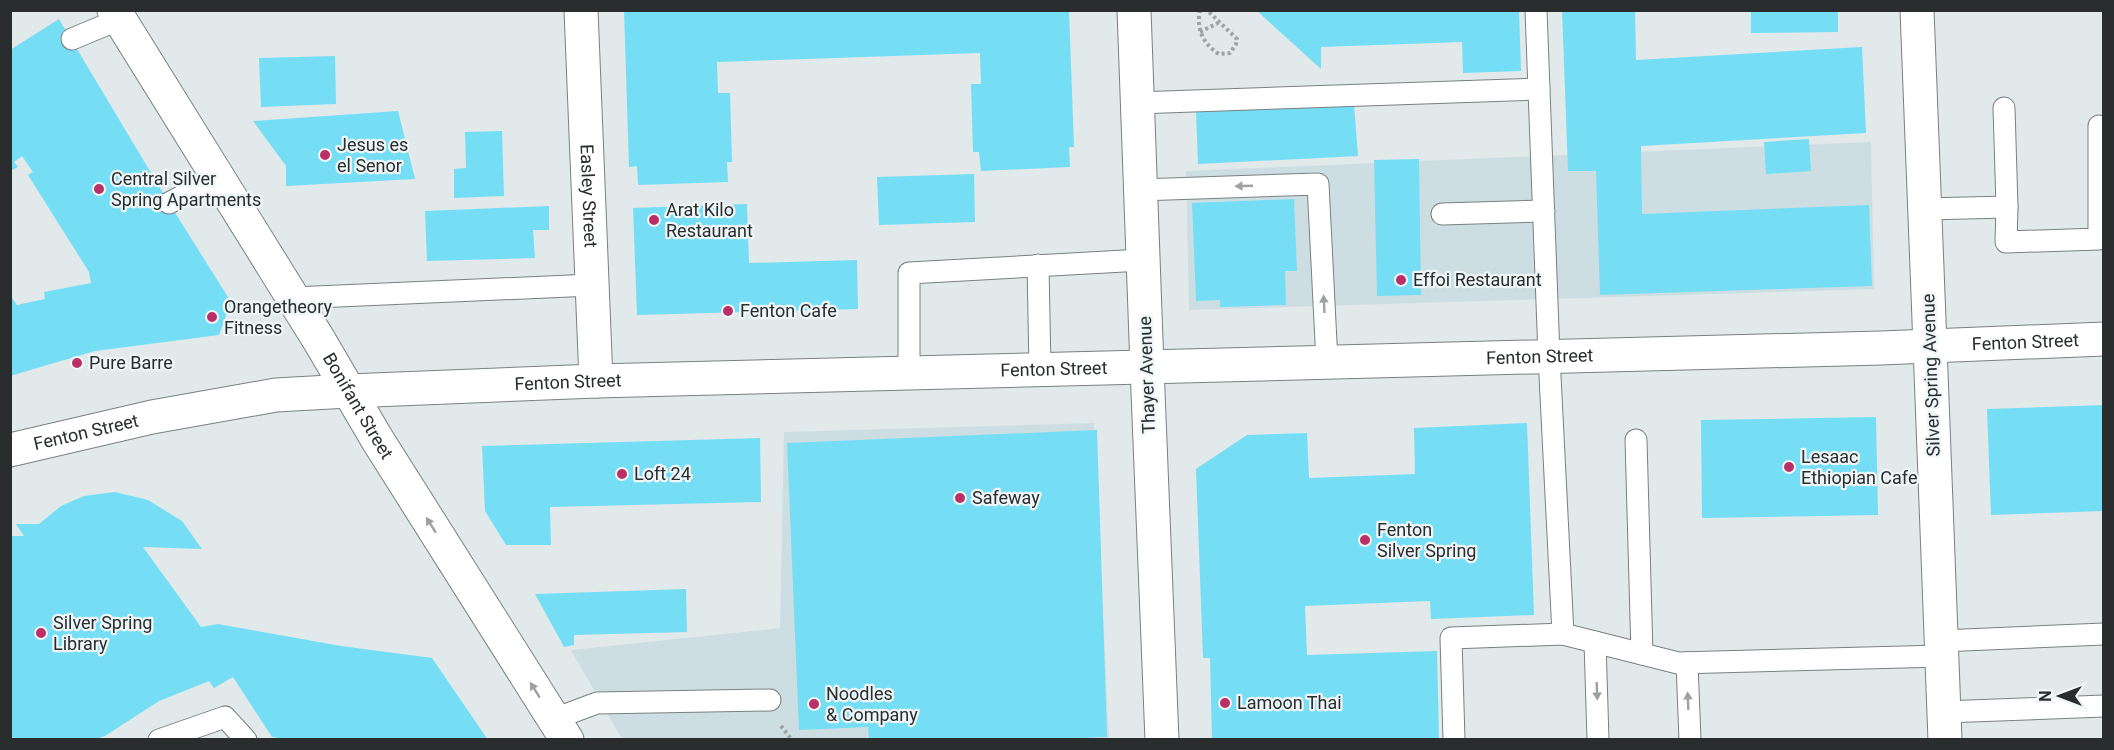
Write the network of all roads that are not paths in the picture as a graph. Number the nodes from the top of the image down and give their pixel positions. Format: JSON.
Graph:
{"nodes":[{"id":1,"x":581,"y":10,"type":"edge"},
{"id":2,"x":1134,"y":10,"type":"edge"},
{"id":3,"x":1536,"y":10,"type":"edge"},
{"id":4,"x":1917,"y":10,"type":"edge"},
{"id":5,"x":117,"y":15,"type":"edge"},
{"id":6,"x":72,"y":39,"type":"dead end"},
{"id":7,"x":1539,"y":89,"type":"junction"},
{"id":8,"x":1136,"y":102,"type":"junction"},
{"id":9,"x":2004,"y":108,"type":"dead end"},
{"id":10,"x":2099,"y":126,"type":"dead end"},
{"id":11,"x":218,"y":177,"type":"junction"},
{"id":12,"x":1139,"y":190,"type":"junction"},
{"id":13,"x":169,"y":203,"type":"dead end"},
{"id":14,"x":2007,"y":207,"type":"junction"},
{"id":15,"x":1924,"y":209,"type":"junction"},
{"id":16,"x":1544,"y":210,"type":"junction"},
{"id":17,"x":1442,"y":214,"type":"dead end"},
{"id":18,"x":1142,"y":260,"type":"junction"},
{"id":19,"x":1038,"y":266,"type":"junction"},
{"id":20,"x":592,"y":285,"type":"junction"},
{"id":21,"x":293,"y":298,"type":"junction"},
{"id":22,"x":2103,"y":339,"type":"edge"},
{"id":23,"x":1930,"y":346,"type":"junction"},
{"id":24,"x":1549,"y":356,"type":"junction"},
{"id":25,"x":1327,"y":362,"type":"junction"},
{"id":26,"x":1147,"y":367,"type":"junction"},
{"id":27,"x":1040,"y":369,"type":"junction"},
{"id":28,"x":909,"y":373,"type":"junction"},
{"id":29,"x":596,"y":381,"type":"junction"},
{"id":30,"x":348,"y":391,"type":"junction"},
{"id":31,"x":1636,"y":440,"type":"dead end"},
{"id":32,"x":10,"y":450,"type":"edge"},
{"id":33,"x":1563,"y":634,"type":"junction"},
{"id":34,"x":2103,"y":634,"type":"edge"},
{"id":35,"x":1595,"y":642,"type":"junction"},
{"id":36,"x":1942,"y":649,"type":"junction"},
{"id":37,"x":1642,"y":654,"type":"junction"},
{"id":38,"x":1687,"y":663,"type":"junction"},
{"id":39,"x":770,"y":700,"type":"dead end"},
{"id":40,"x":2103,"y":706,"type":"edge"},
{"id":41,"x":1945,"y":726,"type":"edge"},
{"id":42,"x":560,"y":729,"type":"edge"},
{"id":43,"x":159,"y":740,"type":"edge"},
{"id":44,"x":246,"y":740,"type":"edge"},
{"id":45,"x":1162,"y":740,"type":"edge"},
{"id":46,"x":1454,"y":740,"type":"edge"},
{"id":47,"x":1599,"y":740,"type":"edge"},
{"id":48,"x":1690,"y":740,"type":"edge"}],
"edges":[{"from":1,"to":20,"type":"street","name":"Easley Street"},
{"from":2,"to":8,"type":"street","name":"Thayer Avenue"},
{"from":3,"to":7,"type":"lane"},
{"from":4,"to":15,"type":"street","name":"Silver Spring Avenue"},
{"from":5,"to":6,"type":"lane"},
{"from":5,"to":11,"type":"street","name":"Bonifant Street"},
{"from":7,"to":8,"type":"lane"},
{"from":7,"to":16,"type":"lane"},
{"from":8,"to":12,"type":"street","name":"Thayer Avenue"},
{"from":9,"to":14,"type":"lane"},
{"from":10,"to":14,"type":"lane"},
{"from":11,"to":13,"type":"lane"},
{"from":11,"to":21,"type":"street","name":"Bonifant Street"},
{"from":12,"to":18,"type":"street","name":"Thayer Avenue"},
{"from":25,"to":12,"type":"lane","one_way":true},
{"from":14,"to":15,"type":"lane"},
{"from":15,"to":23,"type":"street","name":"Silver Spring Avenue"},
{"from":16,"to":17,"type":"lane"},
{"from":16,"to":24,"type":"lane"},
{"from":18,"to":19,"type":"lane"},
{"from":18,"to":26,"type":"street","name":"Thayer Avenue"},
{"from":19,"to":27,"type":"lane"},
{"from":19,"to":28,"type":"lane"},
{"from":20,"to":21,"type":"lane"},
{"from":20,"to":29,"type":"street","name":"Easley Street"},
{"from":21,"to":30,"type":"street","name":"Bonifant Street"},
{"from":22,"to":23,"type":"street","name":"Fenton Street"},
{"from":23,"to":24,"type":"street","name":"Fenton Street"},
{"from":23,"to":36,"type":"street","name":"Silver Spring Avenue"},
{"from":24,"to":25,"type":"street","name":"Fenton Street"},
{"from":24,"to":33,"type":"lane"},
{"from":25,"to":26,"type":"street","name":"Fenton Street"},
{"from":26,"to":27,"type":"street","name":"Fenton Street"},
{"from":26,"to":45,"type":"street","name":"Thayer Avenue"},
{"from":27,"to":28,"type":"street","name":"Fenton Street"},
{"from":28,"to":29,"type":"street","name":"Fenton Street"},
{"from":29,"to":30,"type":"street","name":"Fenton Street"},
{"from":30,"to":32,"type":"street","name":"Fenton Street"},
{"from":42,"to":30,"type":"street","name":"Bonifant Street","one_way":true},
{"from":31,"to":37,"type":"lane"},
{"from":33,"to":35,"type":"lane"},
{"from":33,"to":46,"type":"lane"},
{"from":34,"to":36,"type":"lane"},
{"from":35,"to":37,"type":"lane"},
{"from":35,"to":47,"type":"lane","one_way":true},
{"from":36,"to":38,"type":"lane"},
{"from":36,"to":41,"type":"street","name":"Silver Spring Avenue"},
{"from":37,"to":38,"type":"lane"},
{"from":48,"to":38,"type":"lane","one_way":true},
{"from":39,"to":42,"type":"lane"},
{"from":40,"to":41,"type":"lane"},
{"from":43,"to":44,"type":"lane"}]}
